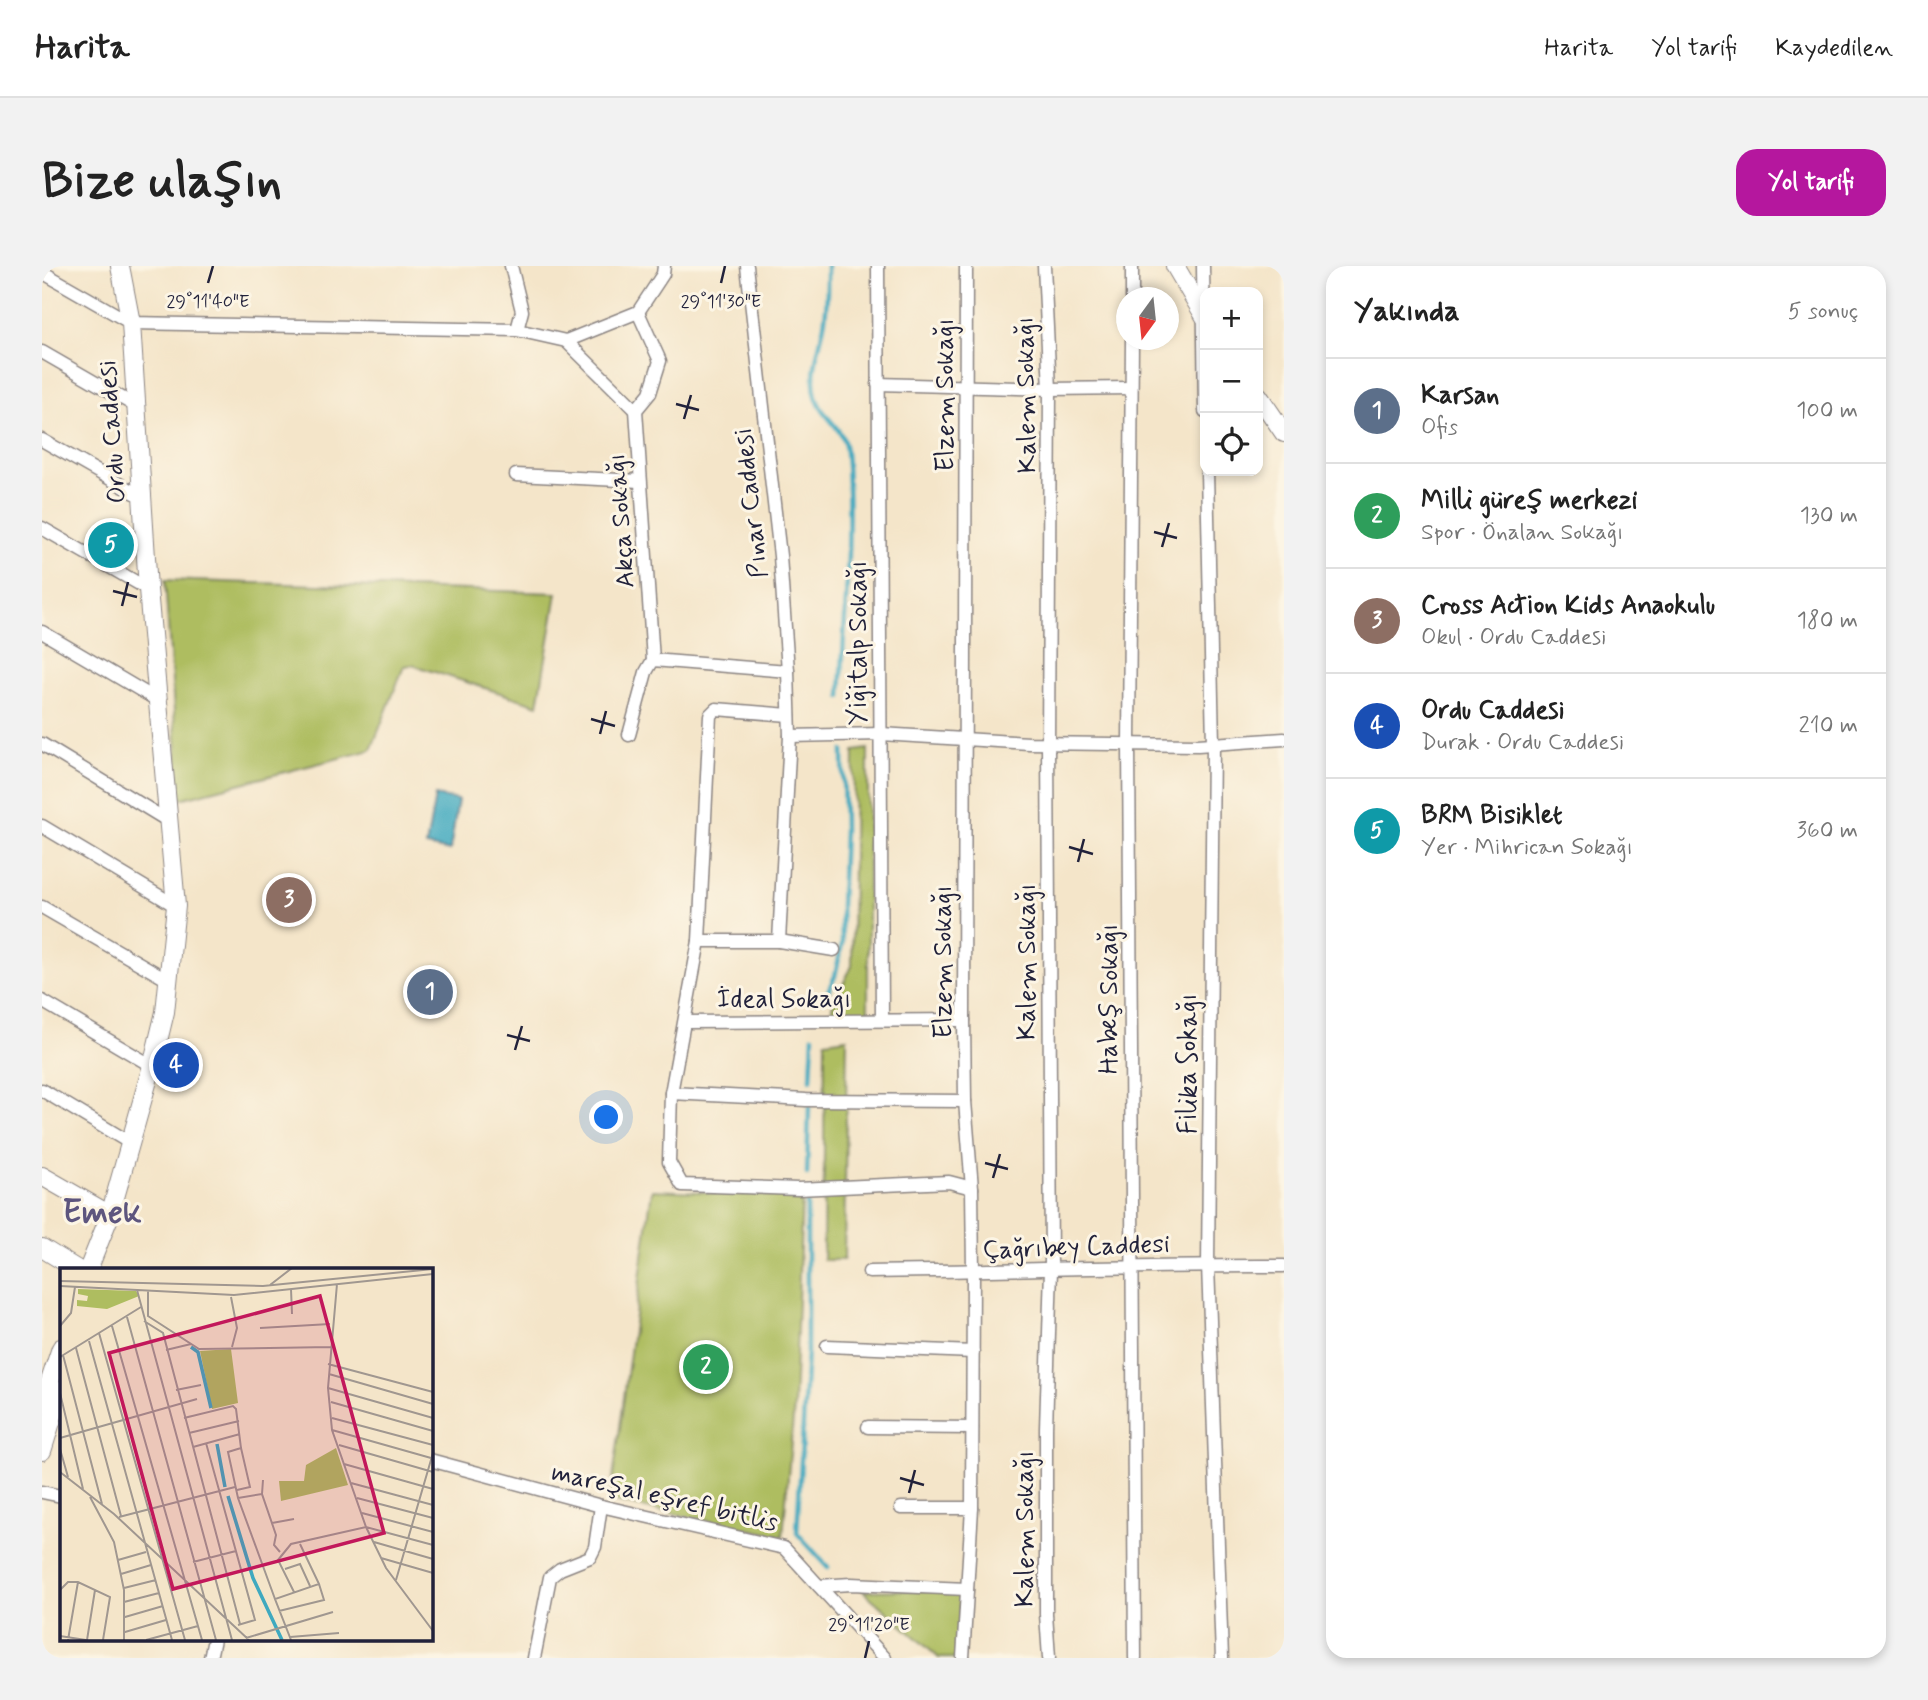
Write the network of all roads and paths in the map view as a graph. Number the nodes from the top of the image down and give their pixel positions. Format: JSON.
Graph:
{"nodes":[{"id":1,"x":120,"y":266,"type":"edge"},
{"id":2,"x":511,"y":266,"type":"edge"},
{"id":3,"x":664,"y":266,"type":"edge"},
{"id":4,"x":747,"y":266,"type":"edge"},
{"id":5,"x":878,"y":266,"type":"edge"},
{"id":6,"x":966,"y":266,"type":"edge"},
{"id":7,"x":1044,"y":266,"type":"edge"},
{"id":8,"x":1132,"y":266,"type":"edge"},
{"id":9,"x":1175,"y":266,"type":"edge"},
{"id":10,"x":1203,"y":266,"type":"edge"},
{"id":11,"x":42,"y":272,"type":"edge"},
{"id":12,"x":1132,"y":287,"type":"edge"},
{"id":13,"x":1203,"y":287,"type":"edge"},
{"id":14,"x":1200,"y":308,"type":"edge"},
{"id":15,"x":638,"y":312,"type":"junction"},
{"id":16,"x":131,"y":323,"type":"junction"},
{"id":17,"x":517,"y":330,"type":"junction"},
{"id":18,"x":566,"y":341,"type":"junction"},
{"id":19,"x":1132,"y":350,"type":"edge"},
{"id":20,"x":42,"y":352,"type":"edge"},
{"id":21,"x":878,"y":384,"type":"junction"},
{"id":22,"x":967,"y":386,"type":"junction"},
{"id":23,"x":1131,"y":388,"type":"junction"},
{"id":24,"x":1050,"y":389,"type":"junction"},
{"id":25,"x":1263,"y":402,"type":"edge"},
{"id":26,"x":134,"y":405,"type":"junction"},
{"id":27,"x":636,"y":410,"type":"junction"},
{"id":28,"x":1284,"y":433,"type":"edge"},
{"id":29,"x":42,"y":440,"type":"edge"},
{"id":30,"x":516,"y":474,"type":"dead end"},
{"id":31,"x":1207,"y":476,"type":"edge"},
{"id":32,"x":640,"y":481,"type":"junction"},
{"id":33,"x":142,"y":497,"type":"junction"},
{"id":34,"x":42,"y":528,"type":"edge"},
{"id":35,"x":148,"y":589,"type":"junction"},
{"id":36,"x":42,"y":632,"type":"edge"},
{"id":37,"x":653,"y":660,"type":"junction"},
{"id":38,"x":788,"y":671,"type":"junction"},
{"id":39,"x":159,"y":701,"type":"junction"},
{"id":40,"x":789,"y":715,"type":"junction"},
{"id":41,"x":629,"y":734,"type":"dead end"},
{"id":42,"x":881,"y":734,"type":"junction"},
{"id":43,"x":790,"y":736,"type":"junction"},
{"id":44,"x":966,"y":739,"type":"junction"},
{"id":45,"x":1284,"y":739,"type":"edge"},
{"id":46,"x":1048,"y":743,"type":"junction"},
{"id":47,"x":42,"y":744,"type":"edge"},
{"id":48,"x":1129,"y":744,"type":"junction"},
{"id":49,"x":1213,"y":744,"type":"junction"},
{"id":50,"x":170,"y":822,"type":"junction"},
{"id":51,"x":42,"y":826,"type":"edge"},
{"id":52,"x":176,"y":905,"type":"junction"},
{"id":53,"x":42,"y":907,"type":"edge"},
{"id":54,"x":699,"y":941,"type":"junction"},
{"id":55,"x":779,"y":941,"type":"junction"},
{"id":56,"x":834,"y":950,"type":"dead end"},
{"id":57,"x":168,"y":980,"type":"junction"},
{"id":58,"x":42,"y":1001,"type":"edge"},
{"id":59,"x":882,"y":1020,"type":"junction"},
{"id":60,"x":964,"y":1020,"type":"junction"},
{"id":61,"x":686,"y":1022,"type":"junction"},
{"id":62,"x":152,"y":1066,"type":"junction"},
{"id":63,"x":42,"y":1090,"type":"edge"},
{"id":64,"x":671,"y":1093,"type":"junction"},
{"id":65,"x":965,"y":1101,"type":"junction"},
{"id":66,"x":132,"y":1144,"type":"junction"},
{"id":67,"x":42,"y":1176,"type":"edge"},
{"id":68,"x":972,"y":1188,"type":"junction"},
{"id":69,"x":110,"y":1215,"type":"junction"},
{"id":70,"x":42,"y":1248,"type":"edge"},
{"id":71,"x":1208,"y":1265,"type":"junction"},
{"id":72,"x":1133,"y":1266,"type":"junction"},
{"id":73,"x":1284,"y":1266,"type":"edge"},
{"id":74,"x":76,"y":1268,"type":"edge"},
{"id":75,"x":88,"y":1268,"type":"edge"},
{"id":76,"x":100,"y":1268,"type":"edge"},
{"id":77,"x":1051,"y":1269,"type":"junction"},
{"id":78,"x":869,"y":1272,"type":"dead end"},
{"id":79,"x":973,"y":1272,"type":"junction"},
{"id":80,"x":827,"y":1346,"type":"dead end"},
{"id":81,"x":973,"y":1352,"type":"junction"},
{"id":82,"x":60,"y":1356,"type":"edge"},
{"id":83,"x":60,"y":1393,"type":"edge"},
{"id":84,"x":42,"y":1405,"type":"edge"},
{"id":85,"x":868,"y":1427,"type":"dead end"},
{"id":86,"x":972,"y":1428,"type":"junction"},
{"id":87,"x":42,"y":1451,"type":"edge"},
{"id":88,"x":432,"y":1461,"type":"edge"},
{"id":89,"x":42,"y":1492,"type":"edge"},
{"id":90,"x":60,"y":1496,"type":"edge"},
{"id":91,"x":601,"y":1506,"type":"junction"},
{"id":92,"x":901,"y":1508,"type":"dead end"},
{"id":93,"x":972,"y":1508,"type":"junction"},
{"id":94,"x":819,"y":1586,"type":"junction"},
{"id":95,"x":967,"y":1589,"type":"junction"},
{"id":96,"x":214,"y":1640,"type":"edge"},
{"id":97,"x":209,"y":1658,"type":"edge"},
{"id":98,"x":534,"y":1658,"type":"edge"},
{"id":99,"x":885,"y":1658,"type":"edge"},
{"id":100,"x":963,"y":1658,"type":"edge"},
{"id":101,"x":1049,"y":1658,"type":"edge"},
{"id":102,"x":1136,"y":1658,"type":"edge"},
{"id":103,"x":1222,"y":1658,"type":"edge"}],
"edges":[{"from":1,"to":16,"type":"main road","name":"Ordu Caddesi"},
{"from":2,"to":17,"type":"street"},
{"from":3,"to":15,"type":"street"},
{"from":4,"to":38,"type":"street","name":"Pınar Caddesi"},
{"from":5,"to":21,"type":"street","name":"Yiğitalp Sokağı"},
{"from":6,"to":22,"type":"street","name":"Elzem Sokağı"},
{"from":7,"to":24,"type":"street","name":"Kalem Sokağı"},
{"from":8,"to":12,"type":"street"},
{"from":9,"to":14,"type":"main road"},
{"from":10,"to":13,"type":"street"},
{"from":11,"to":16,"type":"street"},
{"from":15,"to":18,"type":"street"},
{"from":15,"to":27,"type":"street"},
{"from":16,"to":17,"type":"street"},
{"from":16,"to":26,"type":"main road","name":"Ordu Caddesi"},
{"from":17,"to":18,"type":"street"},
{"from":18,"to":27,"type":"street"},
{"from":19,"to":23,"type":"street","name":"Habeş Sokağı"},
{"from":20,"to":26,"type":"street"},
{"from":21,"to":22,"type":"street"},
{"from":21,"to":42,"type":"street","name":"Yiğitalp Sokağı"},
{"from":22,"to":24,"type":"street"},
{"from":22,"to":44,"type":"street","name":"Elzem Sokağı"},
{"from":23,"to":24,"type":"street"},
{"from":23,"to":48,"type":"street","name":"Habeş Sokağı"},
{"from":24,"to":46,"type":"street","name":"Kalem Sokağı"},
{"from":25,"to":28,"type":"main road"},
{"from":26,"to":33,"type":"main road","name":"Ordu Caddesi"},
{"from":27,"to":32,"type":"street","name":"Akça Sokağı"},
{"from":29,"to":33,"type":"street"},
{"from":30,"to":32,"type":"street"},
{"from":31,"to":49,"type":"street","name":"Filika Sokağı"},
{"from":32,"to":37,"type":"street","name":"Akça Sokağı"},
{"from":33,"to":35,"type":"main road","name":"Ordu Caddesi"},
{"from":34,"to":35,"type":"street"},
{"from":35,"to":39,"type":"main road","name":"Ordu Caddesi"},
{"from":36,"to":39,"type":"street"},
{"from":37,"to":38,"type":"street"},
{"from":37,"to":41,"type":"street","name":"Akça Sokağı"},
{"from":38,"to":40,"type":"street","name":"Pınar Caddesi"},
{"from":39,"to":50,"type":"main road","name":"Ordu Caddesi"},
{"from":40,"to":43,"type":"street","name":"Pınar Caddesi"},
{"from":40,"to":54,"type":"street"},
{"from":42,"to":43,"type":"street"},
{"from":42,"to":44,"type":"street"},
{"from":42,"to":59,"type":"street","name":"Yiğitalp Sokağı"},
{"from":43,"to":55,"type":"street","name":"Pınar Caddesi"},
{"from":44,"to":46,"type":"street"},
{"from":44,"to":60,"type":"street","name":"Elzem Sokağı"},
{"from":45,"to":49,"type":"street"},
{"from":46,"to":48,"type":"street"},
{"from":46,"to":77,"type":"street","name":"Kalem Sokağı"},
{"from":47,"to":50,"type":"street"},
{"from":48,"to":49,"type":"street"},
{"from":48,"to":72,"type":"street","name":"Habeş Sokağı"},
{"from":49,"to":71,"type":"street","name":"Filika Sokağı"},
{"from":50,"to":52,"type":"main road","name":"Ordu Caddesi"},
{"from":51,"to":52,"type":"street"},
{"from":52,"to":57,"type":"main road","name":"Ordu Caddesi"},
{"from":53,"to":57,"type":"street"},
{"from":54,"to":55,"type":"street"},
{"from":54,"to":61,"type":"street"},
{"from":55,"to":56,"type":"street"},
{"from":57,"to":62,"type":"main road","name":"Ordu Caddesi"},
{"from":58,"to":62,"type":"street"},
{"from":59,"to":60,"type":"street","name":"İdeal Sokağı"},
{"from":59,"to":61,"type":"street","name":"İdeal Sokağı"},
{"from":60,"to":65,"type":"street","name":"Elzem Sokağı"},
{"from":61,"to":64,"type":"street"},
{"from":62,"to":66,"type":"main road","name":"Ordu Caddesi"},
{"from":63,"to":66,"type":"street"},
{"from":64,"to":65,"type":"street"},
{"from":64,"to":68,"type":"street"},
{"from":65,"to":68,"type":"street","name":"Elzem Sokağı"},
{"from":66,"to":69,"type":"main road","name":"Ordu Caddesi"},
{"from":67,"to":69,"type":"main road"},
{"from":68,"to":79,"type":"street","name":"Elzem Sokağı"},
{"from":69,"to":75,"type":"main road","name":"Ordu Caddesi"},
{"from":69,"to":76,"type":"main road","name":"Ordu Caddesi"},
{"from":70,"to":74,"type":"main road"},
{"from":71,"to":72,"type":"street","name":"Çağrıbey Caddesi"},
{"from":71,"to":73,"type":"street","name":"Çağrıbey Caddesi"},
{"from":71,"to":103,"type":"street","name":"Filika Sokağı"},
{"from":72,"to":77,"type":"street","name":"Çağrıbey Caddesi"},
{"from":72,"to":102,"type":"street","name":"Habeş Sokağı"},
{"from":77,"to":79,"type":"street","name":"Çağrıbey Caddesi"},
{"from":77,"to":101,"type":"street","name":"Kalem Sokağı"},
{"from":78,"to":79,"type":"street","name":"Çağrıbey Caddesi"},
{"from":79,"to":81,"type":"street","name":"Elzem Sokağı"},
{"from":80,"to":81,"type":"street"},
{"from":81,"to":86,"type":"street","name":"Elzem Sokağı"},
{"from":82,"to":84,"type":"main road"},
{"from":83,"to":87,"type":"main road"},
{"from":85,"to":86,"type":"street"},
{"from":86,"to":93,"type":"street","name":"Elzem Sokağı"},
{"from":88,"to":91,"type":"street","name":"mareşal eşref bitlis"},
{"from":89,"to":90,"type":"street"},
{"from":91,"to":94,"type":"street","name":"mareşal eşref bitlis"},
{"from":91,"to":98,"type":"street"},
{"from":92,"to":93,"type":"street"},
{"from":93,"to":95,"type":"street","name":"Elzem Sokağı"},
{"from":94,"to":95,"type":"street"},
{"from":94,"to":99,"type":"street","name":"mareşal eşref bitlis"},
{"from":95,"to":100,"type":"street","name":"Elzem Sokağı"},
{"from":96,"to":97,"type":"street"}]}
